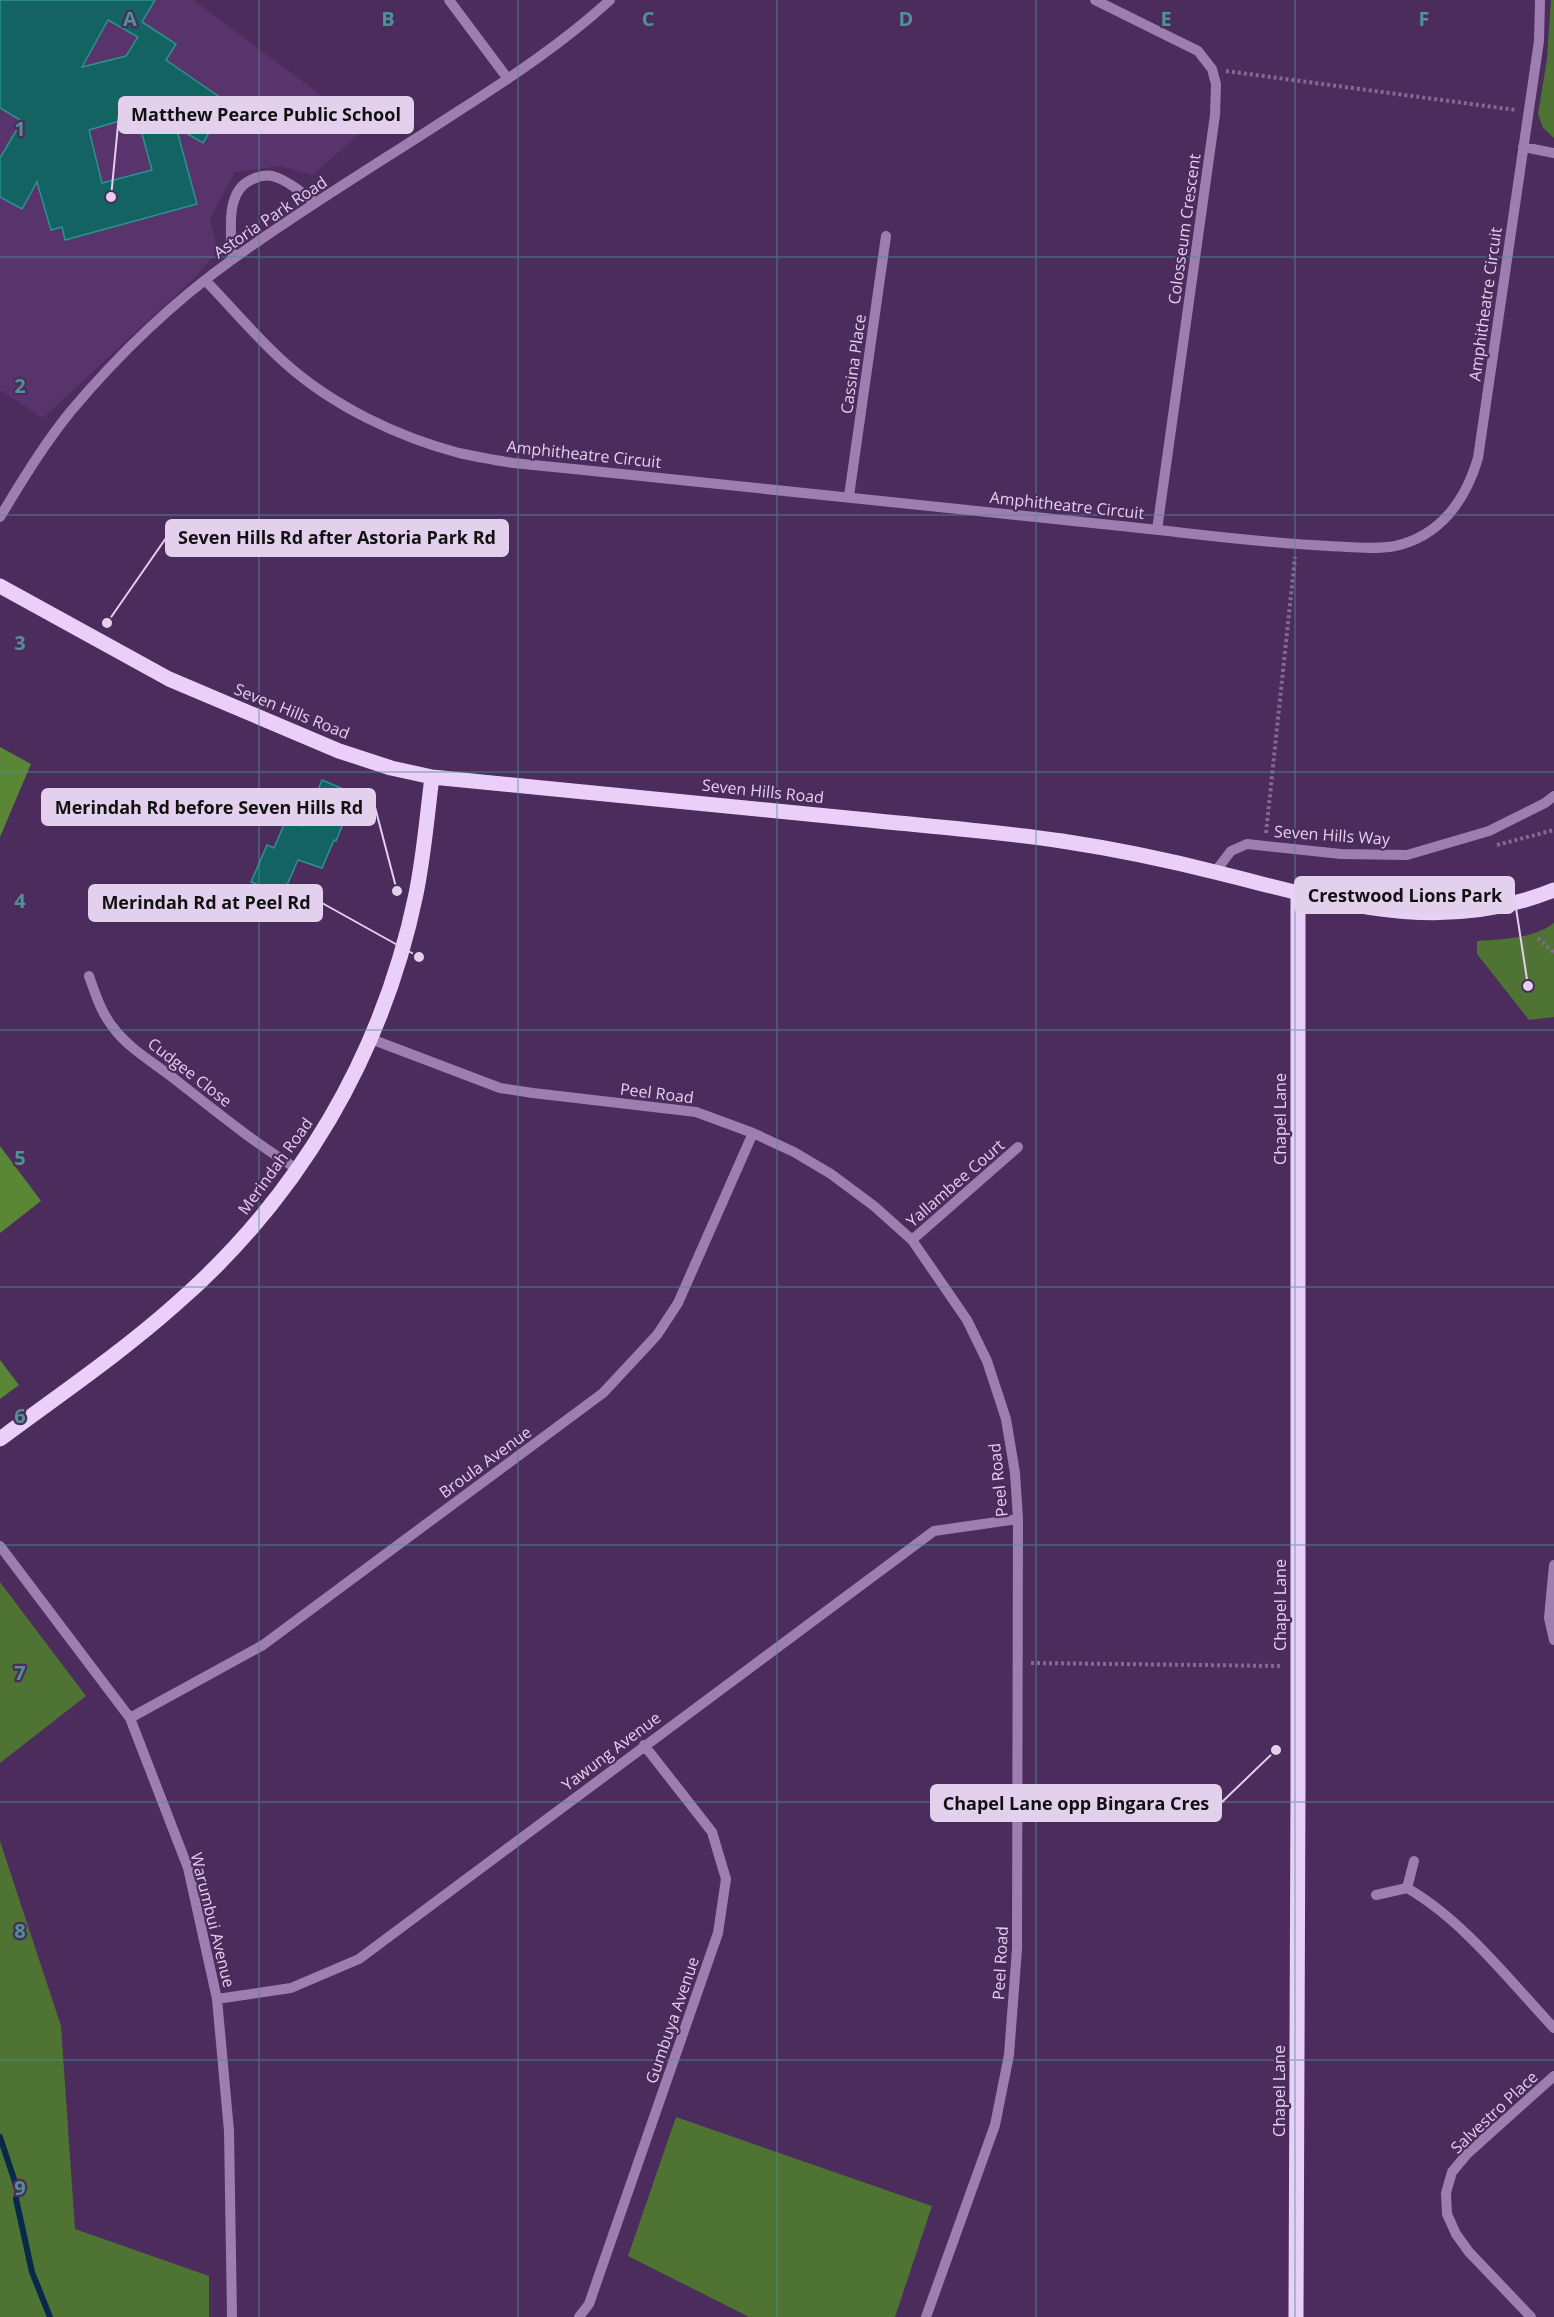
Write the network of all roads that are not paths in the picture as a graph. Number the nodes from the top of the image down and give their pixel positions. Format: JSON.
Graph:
{"nodes":[{"id":1,"x":449,"y":0,"type":"edge"},
{"id":2,"x":610,"y":0,"type":"edge"},
{"id":3,"x":1095,"y":0,"type":"edge"},
{"id":4,"x":1540,"y":0,"type":"edge"},
{"id":5,"x":508,"y":79,"type":"junction"},
{"id":6,"x":1523,"y":147,"type":"junction"},
{"id":7,"x":1554,"y":153,"type":"edge"},
{"id":8,"x":316,"y":204,"type":"junction"},
{"id":9,"x":886,"y":236,"type":"dead end"},
{"id":10,"x":232,"y":260,"type":"junction"},
{"id":11,"x":206,"y":281,"type":"junction"},
{"id":12,"x":849,"y":496,"type":"junction"},
{"id":13,"x":0,"y":517,"type":"edge"},
{"id":14,"x":1157,"y":530,"type":"junction"},
{"id":15,"x":0,"y":586,"type":"edge"},
{"id":16,"x":432,"y":777,"type":"junction"},
{"id":17,"x":1554,"y":796,"type":"edge"},
{"id":18,"x":1215,"y":872,"type":"junction"},
{"id":19,"x":1554,"y":890,"type":"edge"},
{"id":20,"x":1298,"y":893,"type":"junction"},
{"id":21,"x":89,"y":976,"type":"dead end"},
{"id":22,"x":371,"y":1039,"type":"junction"},
{"id":23,"x":753,"y":1132,"type":"junction"},
{"id":24,"x":1018,"y":1147,"type":"dead end"},
{"id":25,"x":299,"y":1170,"type":"junction"},
{"id":26,"x":912,"y":1240,"type":"junction"},
{"id":27,"x":0,"y":1439,"type":"edge"},
{"id":28,"x":1018,"y":1519,"type":"junction"},
{"id":29,"x":0,"y":1546,"type":"edge"},
{"id":30,"x":1554,"y":1564,"type":"edge"},
{"id":31,"x":1554,"y":1640,"type":"edge"},
{"id":32,"x":130,"y":1718,"type":"junction"},
{"id":33,"x":644,"y":1745,"type":"junction"},
{"id":34,"x":1414,"y":1861,"type":"dead end"},
{"id":35,"x":1407,"y":1888,"type":"junction"},
{"id":36,"x":1376,"y":1895,"type":"dead end"},
{"id":37,"x":217,"y":1999,"type":"junction"},
{"id":38,"x":1554,"y":2028,"type":"edge"},
{"id":39,"x":1554,"y":2076,"type":"edge"},
{"id":40,"x":232,"y":2317,"type":"edge"},
{"id":41,"x":579,"y":2317,"type":"edge"},
{"id":42,"x":926,"y":2317,"type":"edge"},
{"id":43,"x":1296,"y":2317,"type":"edge"},
{"id":44,"x":1531,"y":2317,"type":"edge"}],
"edges":[{"from":1,"to":5,"type":"street"},
{"from":2,"to":5,"type":"street","name":"Astoria Park Road"},
{"from":3,"to":14,"type":"street","name":"Colosseum Crescent"},
{"from":4,"to":6,"type":"street","name":"Amphitheatre Circuit"},
{"from":5,"to":8,"type":"street","name":"Astoria Park Road"},
{"from":6,"to":7,"type":"street"},
{"from":6,"to":14,"type":"street","name":"Amphitheatre Circuit"},
{"from":8,"to":10,"type":"street","name":"Astoria Park Road"},
{"from":8,"to":10,"type":"street"},
{"from":9,"to":12,"type":"street","name":"Cassina Place"},
{"from":10,"to":11,"type":"street","name":"Astoria Park Road"},
{"from":11,"to":12,"type":"street","name":"Amphitheatre Circuit"},
{"from":11,"to":13,"type":"street","name":"Astoria Park Road"},
{"from":12,"to":14,"type":"street","name":"Amphitheatre Circuit"},
{"from":15,"to":16,"type":"main road","name":"Seven Hills Road"},
{"from":16,"to":18,"type":"main road","name":"Seven Hills Road"},
{"from":16,"to":22,"type":"main road","name":"Merindah Road"},
{"from":17,"to":18,"type":"street","name":"Seven Hills Way"},
{"from":18,"to":20,"type":"main road","name":"Seven Hills Road"},
{"from":19,"to":20,"type":"main road","name":"Seven Hills Road"},
{"from":20,"to":43,"type":"main road","name":"Chapel Lane"},
{"from":21,"to":25,"type":"street","name":"Cudgee Close"},
{"from":22,"to":23,"type":"street","name":"Peel Road"},
{"from":22,"to":25,"type":"main road","name":"Merindah Road"},
{"from":23,"to":26,"type":"street","name":"Peel Road"},
{"from":23,"to":32,"type":"street","name":"Broula Avenue"},
{"from":24,"to":26,"type":"street","name":"Yallambee Court"},
{"from":25,"to":27,"type":"main road","name":"Merindah Road"},
{"from":26,"to":28,"type":"street","name":"Peel Road"},
{"from":28,"to":33,"type":"street","name":"Yawung Avenue"},
{"from":28,"to":42,"type":"street","name":"Peel Road"},
{"from":29,"to":32,"type":"street","name":"Warumbui Avenue"},
{"from":30,"to":31,"type":"street"},
{"from":32,"to":37,"type":"street","name":"Warumbui Avenue"},
{"from":33,"to":37,"type":"street","name":"Yawung Avenue"},
{"from":33,"to":41,"type":"street","name":"Gumbuya Avenue"},
{"from":34,"to":35,"type":"street"},
{"from":35,"to":36,"type":"street"},
{"from":35,"to":38,"type":"street"},
{"from":37,"to":40,"type":"street","name":"Warumbui Avenue"},
{"from":39,"to":44,"type":"street","name":"Salvestro Place"}]}
